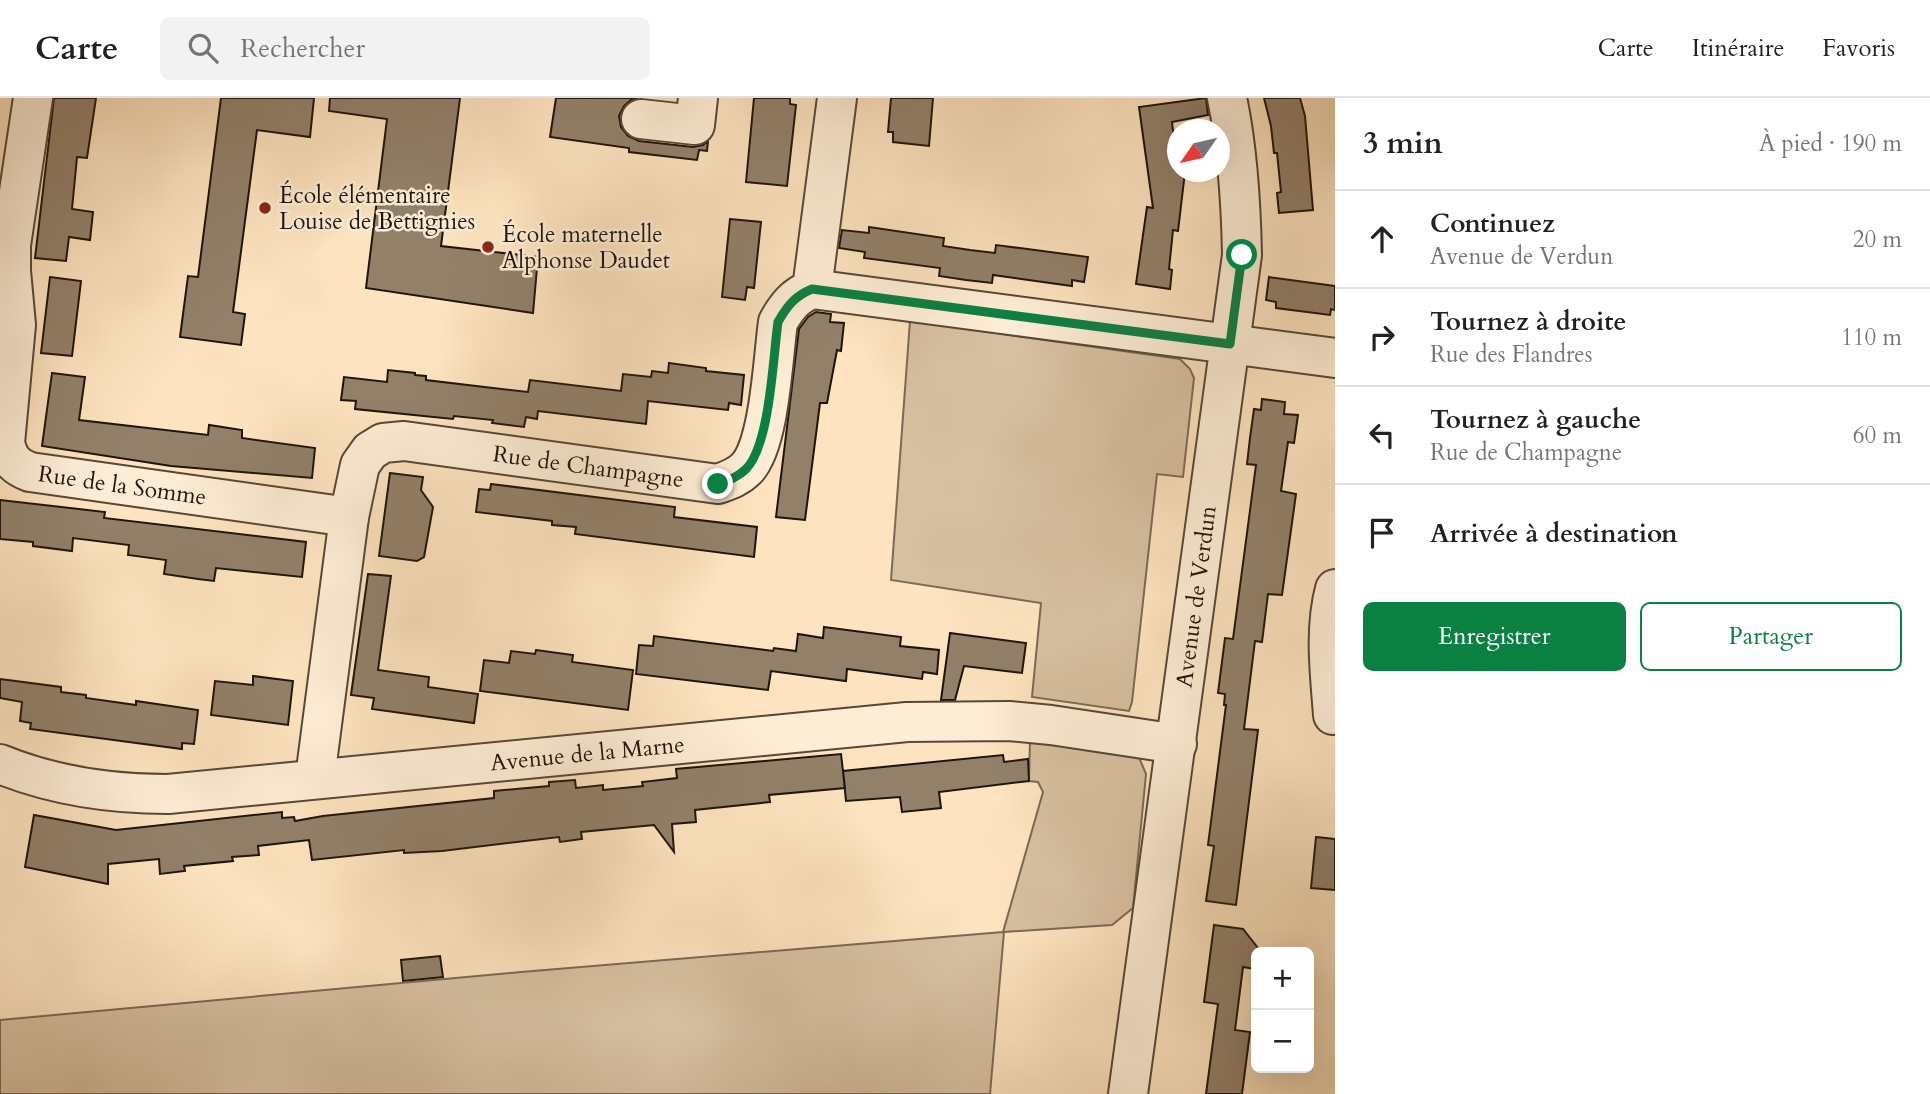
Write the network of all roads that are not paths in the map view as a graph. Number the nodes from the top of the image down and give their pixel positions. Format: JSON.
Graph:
{"nodes":[{"id":1,"x":33,"y":98,"type":"edge"},
{"id":2,"x":698,"y":98,"type":"edge"},
{"id":3,"x":836,"y":98,"type":"edge"},
{"id":4,"x":1227,"y":98,"type":"edge"},
{"id":5,"x":640,"y":119,"type":"dead end"},
{"id":6,"x":812,"y":289,"type":"junction"},
{"id":7,"x":1230,"y":344,"type":"junction"},
{"id":8,"x":1335,"y":358,"type":"edge"},
{"id":9,"x":349,"y":517,"type":"junction"},
{"id":10,"x":1335,"y":589,"type":"edge"},
{"id":11,"x":1333,"y":715,"type":"edge"},
{"id":12,"x":1177,"y":744,"type":"junction"},
{"id":13,"x":0,"y":764,"type":"edge"},
{"id":14,"x":315,"y":778,"type":"junction"},
{"id":15,"x":1128,"y":1094,"type":"edge"}],
"edges":[{"from":1,"to":9,"type":"street","name":"Rue de la Somme"},
{"from":2,"to":5,"type":"street"},
{"from":3,"to":6,"type":"street"},
{"from":4,"to":7,"type":"street","name":"Avenue de Verdun"},
{"from":6,"to":7,"type":"street"},
{"from":6,"to":9,"type":"street","name":"Rue de Champagne"},
{"from":7,"to":8,"type":"street"},
{"from":7,"to":12,"type":"street","name":"Avenue de Verdun"},
{"from":9,"to":14,"type":"street","name":"Rue de Champagne"},
{"from":10,"to":11,"type":"street"},
{"from":12,"to":14,"type":"street","name":"Avenue de la Marne"},
{"from":12,"to":15,"type":"street","name":"Avenue de Verdun"},
{"from":13,"to":14,"type":"street","name":"Avenue de la Marne"}]}
